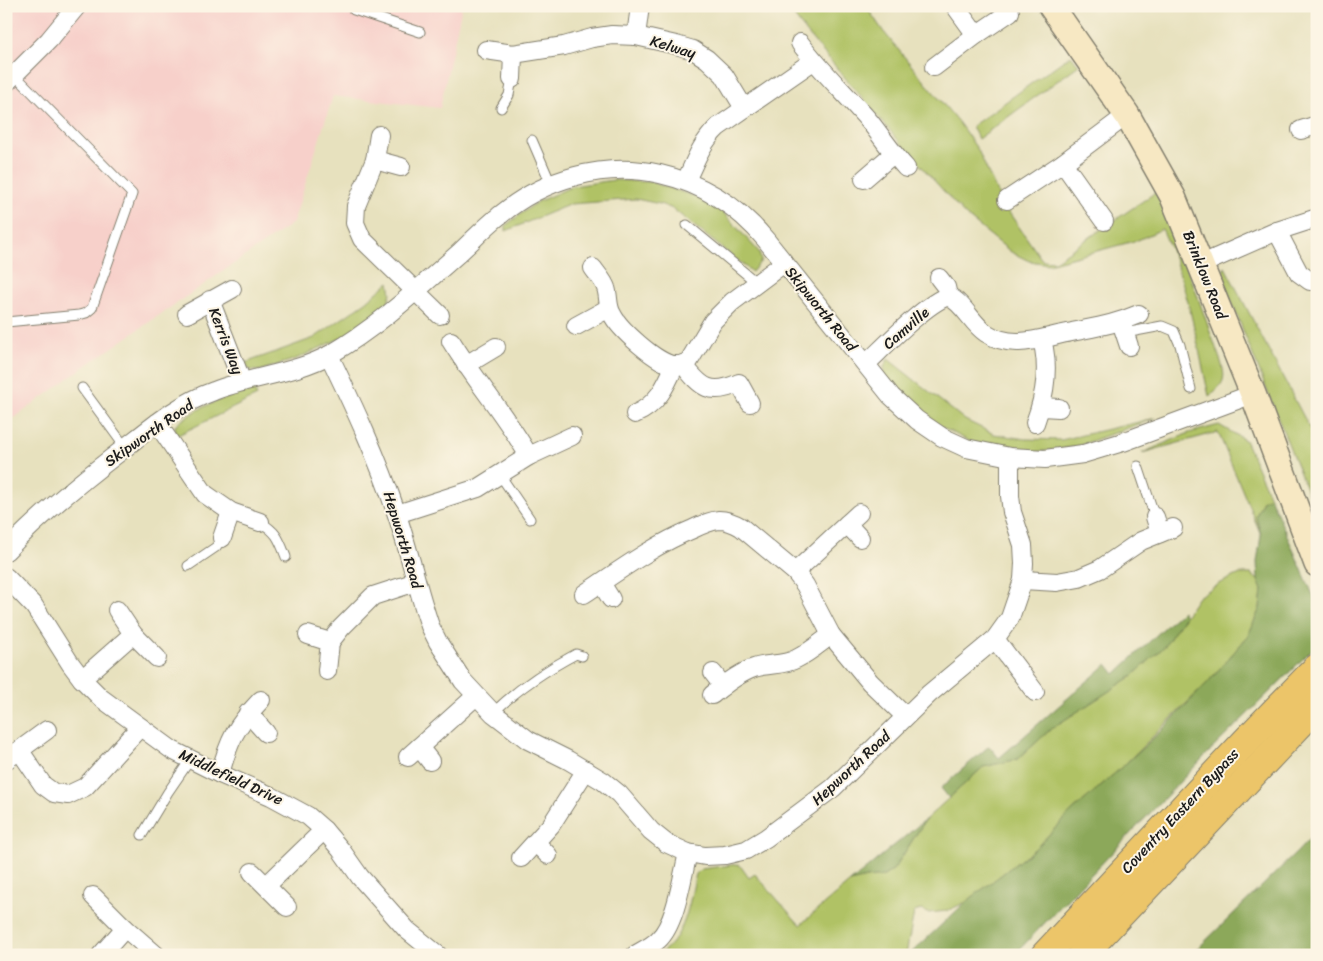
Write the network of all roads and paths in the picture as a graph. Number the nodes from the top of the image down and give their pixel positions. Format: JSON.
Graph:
{"nodes":[{"id":1,"x":77,"y":6,"type":"edge"},
{"id":2,"x":350,"y":6,"type":"edge"},
{"id":3,"x":640,"y":6,"type":"edge"},
{"id":4,"x":955,"y":6,"type":"edge"},
{"id":5,"x":1051,"y":6,"type":"edge"},
{"id":6,"x":1010,"y":12,"type":"dead end"},
{"id":7,"x":420,"y":32,"type":"dead end"},
{"id":8,"x":976,"y":35,"type":"junction"},
{"id":9,"x":636,"y":36,"type":"junction"},
{"id":10,"x":800,"y":43,"type":"dead end"},
{"id":11,"x":486,"y":50,"type":"dead end"},
{"id":12,"x":513,"y":54,"type":"junction"},
{"id":13,"x":813,"y":61,"type":"junction"},
{"id":14,"x":934,"y":67,"type":"dead end"},
{"id":15,"x":11,"y":79,"type":"edge"},
{"id":16,"x":512,"y":79,"type":"joint"},
{"id":17,"x":501,"y":108,"type":"dead end"},
{"id":18,"x":744,"y":108,"type":"junction"},
{"id":19,"x":1127,"y":115,"type":"junction"},
{"id":20,"x":379,"y":135,"type":"dead end"},
{"id":21,"x":532,"y":140,"type":"dead end"},
{"id":22,"x":893,"y":154,"type":"junction"},
{"id":23,"x":375,"y":160,"type":"junction"},
{"id":24,"x":1063,"y":163,"type":"junction"},
{"id":25,"x":401,"y":167,"type":"dead end"},
{"id":26,"x":906,"y":168,"type":"dead end"},
{"id":27,"x":864,"y":179,"type":"dead end"},
{"id":28,"x":686,"y":181,"type":"junction"},
{"id":29,"x":551,"y":184,"type":"junction"},
{"id":30,"x":1007,"y":200,"type":"dead end"},
{"id":31,"x":1317,"y":218,"type":"edge"},
{"id":32,"x":1104,"y":221,"type":"dead end"},
{"id":33,"x":687,"y":225,"type":"dead end"},
{"id":34,"x":1277,"y":231,"type":"junction"},
{"id":35,"x":784,"y":263,"type":"junction"},
{"id":36,"x":1202,"y":264,"type":"junction"},
{"id":37,"x":593,"y":268,"type":"dead end"},
{"id":38,"x":939,"y":278,"type":"dead end"},
{"id":39,"x":1317,"y":280,"type":"edge"},
{"id":40,"x":756,"y":283,"type":"junction"},
{"id":41,"x":232,"y":290,"type":"dead end"},
{"id":42,"x":414,"y":291,"type":"junction"},
{"id":43,"x":948,"y":296,"type":"junction"},
{"id":44,"x":210,"y":300,"type":"junction"},
{"id":45,"x":609,"y":308,"type":"junction"},
{"id":46,"x":187,"y":314,"type":"dead end"},
{"id":47,"x":1139,"y":314,"type":"dead end"},
{"id":48,"x":440,"y":315,"type":"dead end"},
{"id":49,"x":6,"y":322,"type":"edge"},
{"id":50,"x":576,"y":326,"type":"dead end"},
{"id":51,"x":1125,"y":334,"type":"junction"},
{"id":52,"x":451,"y":340,"type":"dead end"},
{"id":53,"x":1042,"y":340,"type":"junction"},
{"id":54,"x":496,"y":347,"type":"dead end"},
{"id":55,"x":329,"y":355,"type":"junction"},
{"id":56,"x":866,"y":364,"type":"junction"},
{"id":57,"x":466,"y":365,"type":"junction"},
{"id":58,"x":679,"y":365,"type":"junction"},
{"id":59,"x":242,"y":382,"type":"junction"},
{"id":60,"x":82,"y":388,"type":"dead end"},
{"id":61,"x":1191,"y":388,"type":"dead end"},
{"id":62,"x":1253,"y":394,"type":"junction"},
{"id":63,"x":750,"y":403,"type":"dead end"},
{"id":64,"x":635,"y":414,"type":"dead end"},
{"id":65,"x":157,"y":423,"type":"junction"},
{"id":66,"x":1035,"y":423,"type":"dead end"},
{"id":67,"x":572,"y":436,"type":"dead end"},
{"id":68,"x":125,"y":448,"type":"junction"},
{"id":69,"x":529,"y":456,"type":"junction"},
{"id":70,"x":1010,"y":457,"type":"junction"},
{"id":71,"x":1138,"y":466,"type":"dead end"},
{"id":72,"x":500,"y":475,"type":"junction"},
{"id":73,"x":231,"y":512,"type":"junction"},
{"id":74,"x":397,"y":514,"type":"junction"},
{"id":75,"x":530,"y":519,"type":"dead end"},
{"id":76,"x":1309,"y":521,"type":"edge"},
{"id":77,"x":260,"y":522,"type":"joint"},
{"id":78,"x":1163,"y":526,"type":"joint"},
{"id":79,"x":222,"y":538,"type":"joint"},
{"id":80,"x":860,"y":538,"type":"dead end"},
{"id":81,"x":6,"y":551,"type":"edge"},
{"id":82,"x":286,"y":557,"type":"dead end"},
{"id":83,"x":1317,"y":564,"type":"edge"},
{"id":84,"x":188,"y":566,"type":"dead end"},
{"id":85,"x":795,"y":572,"type":"junction"},
{"id":86,"x":6,"y":577,"type":"edge"},
{"id":87,"x":1023,"y":580,"type":"junction"},
{"id":88,"x":416,"y":582,"type":"junction"},
{"id":89,"x":601,"y":583,"type":"junction"},
{"id":90,"x":584,"y":594,"type":"dead end"},
{"id":91,"x":611,"y":599,"type":"dead end"},
{"id":92,"x":117,"y":610,"type":"dead end"},
{"id":93,"x":134,"y":634,"type":"junction"},
{"id":94,"x":308,"y":635,"type":"dead end"},
{"id":95,"x":831,"y":636,"type":"junction"},
{"id":96,"x":995,"y":640,"type":"junction"},
{"id":97,"x":330,"y":642,"type":"junction"},
{"id":98,"x":582,"y":656,"type":"dead end"},
{"id":99,"x":157,"y":658,"type":"dead end"},
{"id":100,"x":1317,"y":668,"type":"edge"},
{"id":101,"x":327,"y":671,"type":"dead end"},
{"id":102,"x":82,"y":679,"type":"junction"},
{"id":103,"x":716,"y":684,"type":"dead end"},
{"id":104,"x":1035,"y":692,"type":"dead end"},
{"id":105,"x":476,"y":696,"type":"junction"},
{"id":106,"x":261,"y":700,"type":"dead end"},
{"id":107,"x":248,"y":713,"type":"junction"},
{"id":108,"x":493,"y":713,"type":"junction"},
{"id":109,"x":904,"y":716,"type":"junction"},
{"id":110,"x":1308,"y":716,"type":"edge"},
{"id":111,"x":140,"y":727,"type":"junction"},
{"id":112,"x":48,"y":730,"type":"dead end"},
{"id":113,"x":266,"y":733,"type":"dead end"},
{"id":114,"x":13,"y":755,"type":"edge"},
{"id":115,"x":190,"y":760,"type":"junction"},
{"id":116,"x":430,"y":761,"type":"dead end"},
{"id":117,"x":586,"y":770,"type":"junction"},
{"id":118,"x":220,"y":774,"type":"junction"},
{"id":119,"x":324,"y":830,"type":"junction"},
{"id":120,"x":142,"y":835,"type":"dead end"},
{"id":121,"x":688,"y":853,"type":"junction"},
{"id":122,"x":521,"y":858,"type":"dead end"},
{"id":123,"x":252,"y":872,"type":"dead end"},
{"id":124,"x":267,"y":885,"type":"junction"},
{"id":125,"x":93,"y":896,"type":"dead end"},
{"id":126,"x":287,"y":907,"type":"dead end"},
{"id":127,"x":125,"y":928,"type":"junction"},
{"id":128,"x":419,"y":949,"type":"edge"},
{"id":129,"x":101,"y":955,"type":"edge"},
{"id":130,"x":156,"y":955,"type":"edge"},
{"id":131,"x":438,"y":955,"type":"edge"},
{"id":132,"x":635,"y":955,"type":"edge"},
{"id":133,"x":1045,"y":955,"type":"edge"},
{"id":134,"x":1082,"y":955,"type":"edge"}],
"edges":[{"from":1,"to":15,"type":"street"},
{"from":2,"to":7,"type":"lane"},
{"from":3,"to":9,"type":"street","name":"Kelway"},
{"from":4,"to":8,"type":"street"},
{"from":5,"to":19,"type":"main road","name":"Brinklow Road"},
{"from":6,"to":8,"type":"street"},
{"from":8,"to":14,"type":"street"},
{"from":9,"to":12,"type":"street","name":"Kelway"},
{"from":9,"to":18,"type":"street","name":"Kelway"},
{"from":10,"to":13,"type":"street"},
{"from":11,"to":12,"type":"street","name":"Kelway"},
{"from":12,"to":16,"type":"street"},
{"from":13,"to":18,"type":"street"},
{"from":13,"to":22,"type":"street"},
{"from":15,"to":49,"type":"lane"},
{"from":16,"to":17,"type":"lane"},
{"from":18,"to":28,"type":"street"},
{"from":19,"to":24,"type":"street"},
{"from":19,"to":36,"type":"main road","name":"Brinklow Road"},
{"from":20,"to":23,"type":"street"},
{"from":21,"to":29,"type":"lane"},
{"from":22,"to":26,"type":"street"},
{"from":22,"to":27,"type":"street"},
{"from":23,"to":25,"type":"street"},
{"from":23,"to":42,"type":"street"},
{"from":24,"to":30,"type":"street"},
{"from":24,"to":32,"type":"street"},
{"from":28,"to":29,"type":"street","name":"Skipworth Road"},
{"from":28,"to":35,"type":"street","name":"Skipworth Road"},
{"from":29,"to":42,"type":"street","name":"Skipworth Road"},
{"from":31,"to":34,"type":"street"},
{"from":33,"to":40,"type":"lane"},
{"from":34,"to":36,"type":"street"},
{"from":34,"to":39,"type":"street"},
{"from":35,"to":40,"type":"street"},
{"from":35,"to":56,"type":"street","name":"Skipworth Road"},
{"from":36,"to":62,"type":"main road","name":"Brinklow Road"},
{"from":37,"to":45,"type":"street"},
{"from":38,"to":43,"type":"street"},
{"from":40,"to":58,"type":"street"},
{"from":41,"to":44,"type":"street","name":"Kerris Way"},
{"from":42,"to":48,"type":"street"},
{"from":42,"to":55,"type":"street","name":"Skipworth Road"},
{"from":43,"to":53,"type":"street"},
{"from":43,"to":56,"type":"street","name":"Camville"},
{"from":44,"to":46,"type":"street","name":"Kerris Way"},
{"from":44,"to":59,"type":"street","name":"Kerris Way"},
{"from":45,"to":50,"type":"street"},
{"from":45,"to":58,"type":"street"},
{"from":47,"to":51,"type":"street"},
{"from":51,"to":53,"type":"street"},
{"from":51,"to":61,"type":"lane"},
{"from":52,"to":57,"type":"street"},
{"from":53,"to":66,"type":"street"},
{"from":54,"to":57,"type":"street"},
{"from":55,"to":59,"type":"street","name":"Skipworth Road"},
{"from":55,"to":74,"type":"street","name":"Hepworth Road"},
{"from":56,"to":70,"type":"street","name":"Skipworth Road"},
{"from":57,"to":69,"type":"street"},
{"from":58,"to":63,"type":"street"},
{"from":58,"to":64,"type":"street"},
{"from":59,"to":65,"type":"street","name":"Skipworth Road"},
{"from":60,"to":68,"type":"lane"},
{"from":62,"to":70,"type":"street","name":"Skipworth Road"},
{"from":62,"to":76,"type":"main road","name":"Brinklow Road"},
{"from":65,"to":68,"type":"street","name":"Skipworth Road"},
{"from":65,"to":73,"type":"street"},
{"from":67,"to":69,"type":"street"},
{"from":68,"to":81,"type":"street","name":"Skipworth Road"},
{"from":69,"to":72,"type":"street"},
{"from":70,"to":87,"type":"street","name":"Hepworth Road"},
{"from":71,"to":78,"type":"lane"},
{"from":72,"to":74,"type":"street"},
{"from":72,"to":75,"type":"lane"},
{"from":73,"to":77,"type":"street"},
{"from":73,"to":79,"type":"street"},
{"from":74,"to":88,"type":"street","name":"Hepworth Road"},
{"from":76,"to":83,"type":"main road","name":"Brinklow Road"},
{"from":77,"to":82,"type":"lane"},
{"from":78,"to":87,"type":"street"},
{"from":79,"to":84,"type":"lane"},
{"from":80,"to":85,"type":"street"},
{"from":85,"to":89,"type":"street"},
{"from":85,"to":95,"type":"street"},
{"from":86,"to":102,"type":"street","name":"Middlefield Drive"},
{"from":87,"to":96,"type":"street","name":"Hepworth Road"},
{"from":88,"to":97,"type":"street"},
{"from":88,"to":105,"type":"street","name":"Hepworth Road"},
{"from":89,"to":90,"type":"street"},
{"from":89,"to":91,"type":"street"},
{"from":92,"to":93,"type":"street"},
{"from":93,"to":99,"type":"street"},
{"from":93,"to":102,"type":"street"},
{"from":94,"to":97,"type":"street"},
{"from":95,"to":103,"type":"street"},
{"from":95,"to":109,"type":"street"},
{"from":96,"to":104,"type":"street"},
{"from":96,"to":109,"type":"street","name":"Hepworth Road"},
{"from":97,"to":101,"type":"street"},
{"from":98,"to":108,"type":"lane"},
{"from":100,"to":133,"type":"highway","name":"Coventry Eastern Bypass"},
{"from":102,"to":111,"type":"street","name":"Middlefield Drive"},
{"from":105,"to":108,"type":"street","name":"Hepworth Road"},
{"from":105,"to":116,"type":"street"},
{"from":106,"to":107,"type":"street"},
{"from":107,"to":113,"type":"street"},
{"from":107,"to":118,"type":"street"},
{"from":108,"to":117,"type":"street","name":"Hepworth Road"},
{"from":109,"to":121,"type":"street","name":"Hepworth Road"},
{"from":110,"to":134,"type":"highway","name":"Coventry Eastern Bypass"},
{"from":111,"to":114,"type":"street"},
{"from":111,"to":115,"type":"street","name":"Middlefield Drive"},
{"from":112,"to":114,"type":"street"},
{"from":115,"to":118,"type":"street","name":"Middlefield Drive"},
{"from":115,"to":120,"type":"lane"},
{"from":117,"to":121,"type":"street","name":"Hepworth Road"},
{"from":117,"to":122,"type":"street"},
{"from":118,"to":119,"type":"street","name":"Middlefield Drive"},
{"from":119,"to":124,"type":"street"},
{"from":119,"to":128,"type":"street","name":"Middlefield Drive"},
{"from":121,"to":132,"type":"street"},
{"from":123,"to":124,"type":"street"},
{"from":124,"to":126,"type":"street"},
{"from":125,"to":127,"type":"street"},
{"from":127,"to":129,"type":"street"},
{"from":127,"to":130,"type":"street"},
{"from":128,"to":131,"type":"street","name":"Middlefield Drive"}]}
